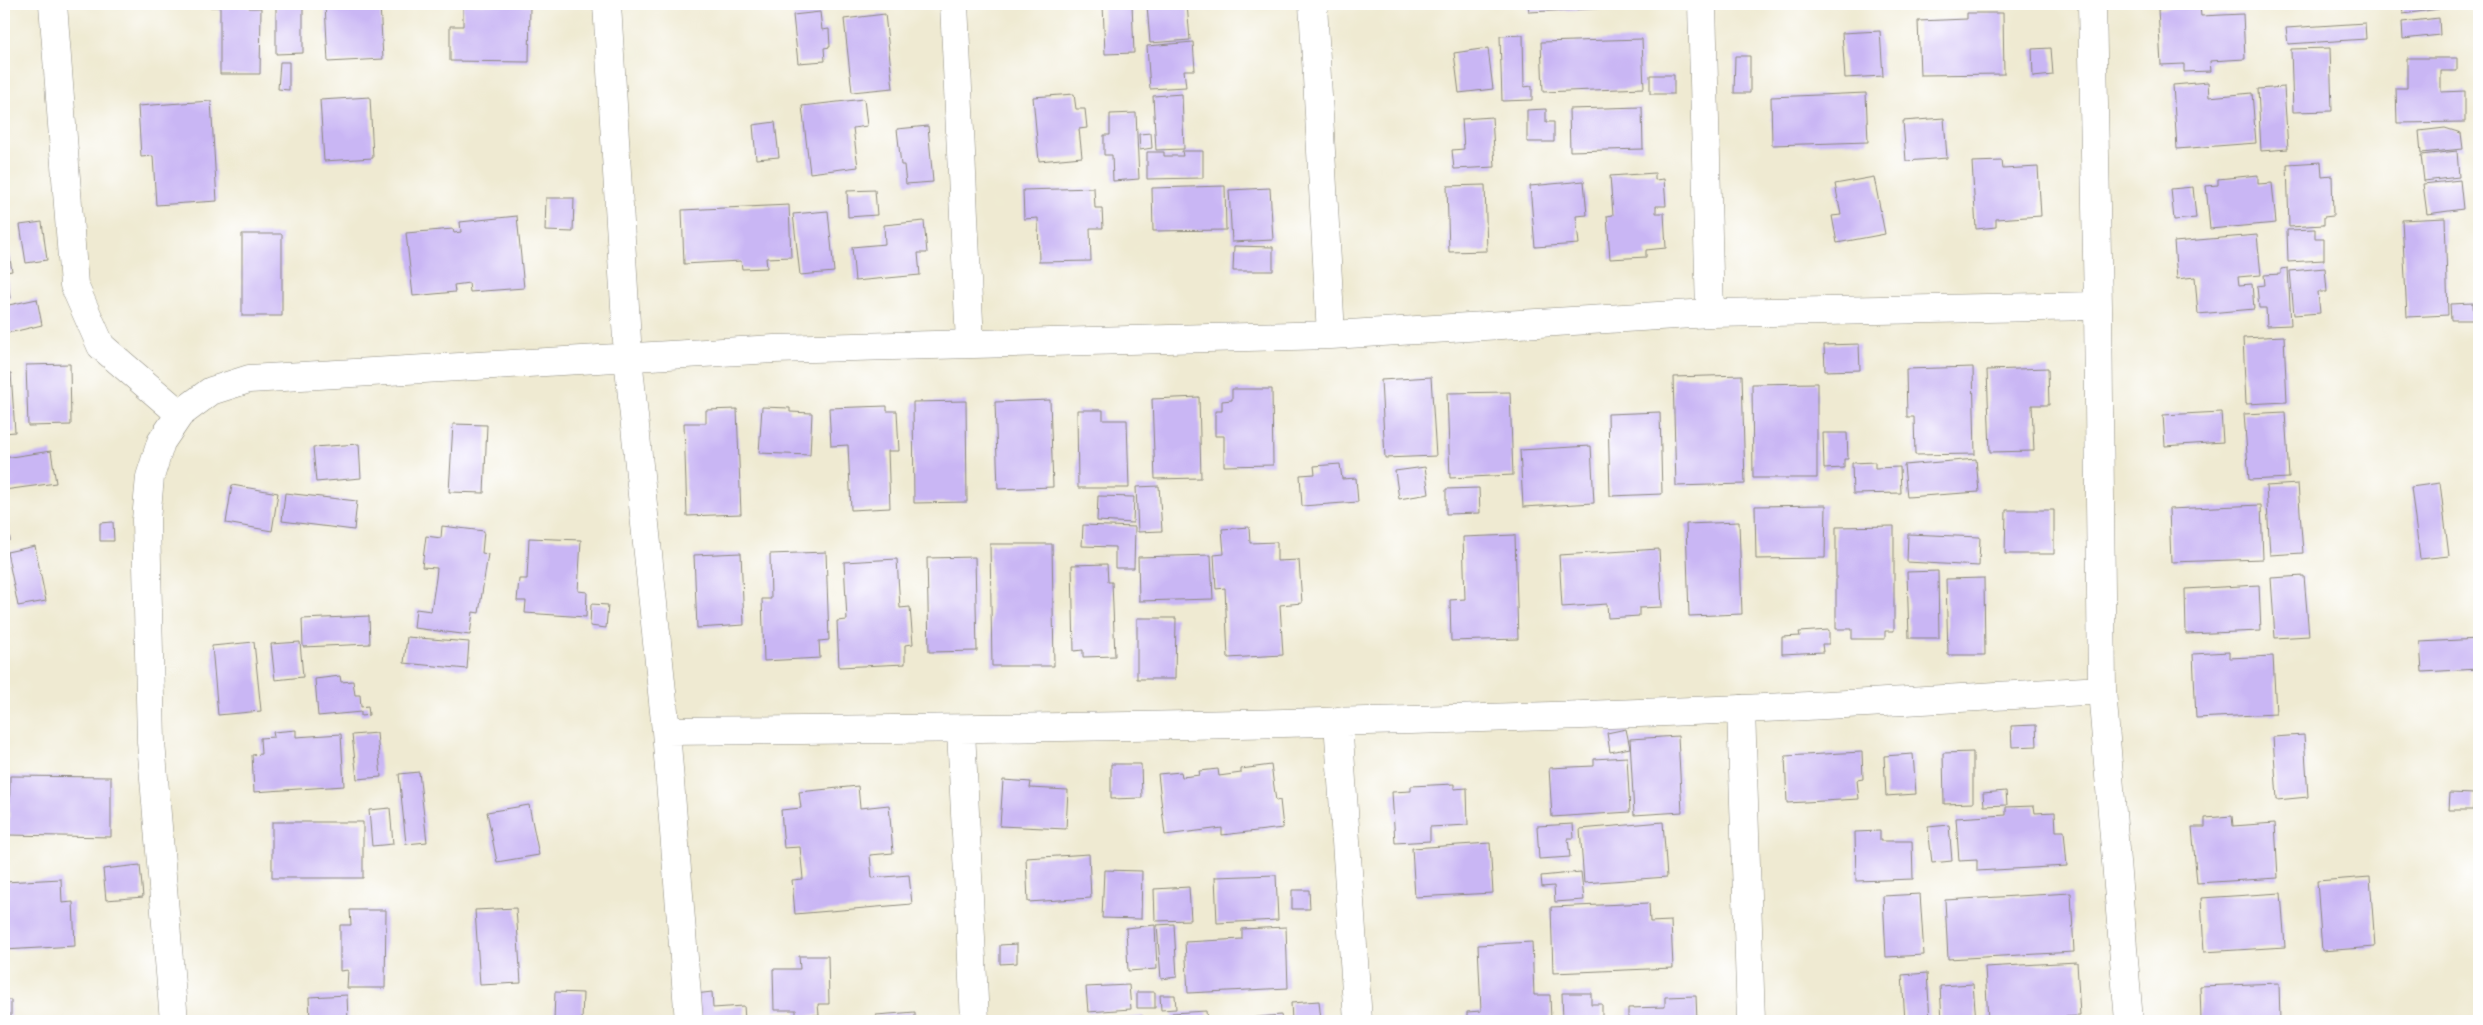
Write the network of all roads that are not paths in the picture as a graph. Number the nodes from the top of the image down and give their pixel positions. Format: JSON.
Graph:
{"nodes":[{"id":1,"x":53,"y":4,"type":"edge"},
{"id":2,"x":607,"y":4,"type":"edge"},
{"id":3,"x":954,"y":4,"type":"edge"},
{"id":4,"x":1313,"y":4,"type":"edge"},
{"id":5,"x":1702,"y":4,"type":"edge"},
{"id":6,"x":2092,"y":4,"type":"edge"},
{"id":7,"x":2098,"y":306,"type":"junction"},
{"id":8,"x":1710,"y":312,"type":"junction"},
{"id":9,"x":1331,"y":335,"type":"junction"},
{"id":10,"x":970,"y":343,"type":"junction"},
{"id":11,"x":628,"y":357,"type":"junction"},
{"id":12,"x":180,"y":414,"type":"junction"},
{"id":13,"x":2102,"y":690,"type":"junction"},
{"id":14,"x":1741,"y":709,"type":"junction"},
{"id":15,"x":1338,"y":721,"type":"junction"},
{"id":16,"x":961,"y":730,"type":"junction"},
{"id":17,"x":666,"y":731,"type":"junction"},
{"id":18,"x":174,"y":1021,"type":"edge"},
{"id":19,"x":689,"y":1021,"type":"edge"},
{"id":20,"x":975,"y":1021,"type":"edge"},
{"id":21,"x":1358,"y":1021,"type":"edge"},
{"id":22,"x":1751,"y":1021,"type":"edge"},
{"id":23,"x":2129,"y":1021,"type":"edge"}],
"edges":[{"from":1,"to":12,"type":"street"},
{"from":2,"to":11,"type":"street"},
{"from":3,"to":10,"type":"street"},
{"from":4,"to":9,"type":"street"},
{"from":5,"to":8,"type":"street"},
{"from":6,"to":7,"type":"street"},
{"from":7,"to":8,"type":"street"},
{"from":7,"to":13,"type":"street"},
{"from":8,"to":9,"type":"street"},
{"from":9,"to":10,"type":"street"},
{"from":10,"to":11,"type":"street"},
{"from":11,"to":12,"type":"street"},
{"from":11,"to":17,"type":"street"},
{"from":12,"to":18,"type":"street"},
{"from":13,"to":14,"type":"street"},
{"from":13,"to":23,"type":"street"},
{"from":14,"to":15,"type":"street"},
{"from":14,"to":22,"type":"street"},
{"from":15,"to":16,"type":"street"},
{"from":15,"to":21,"type":"street"},
{"from":16,"to":17,"type":"street"},
{"from":16,"to":20,"type":"street"},
{"from":17,"to":19,"type":"street"}]}
